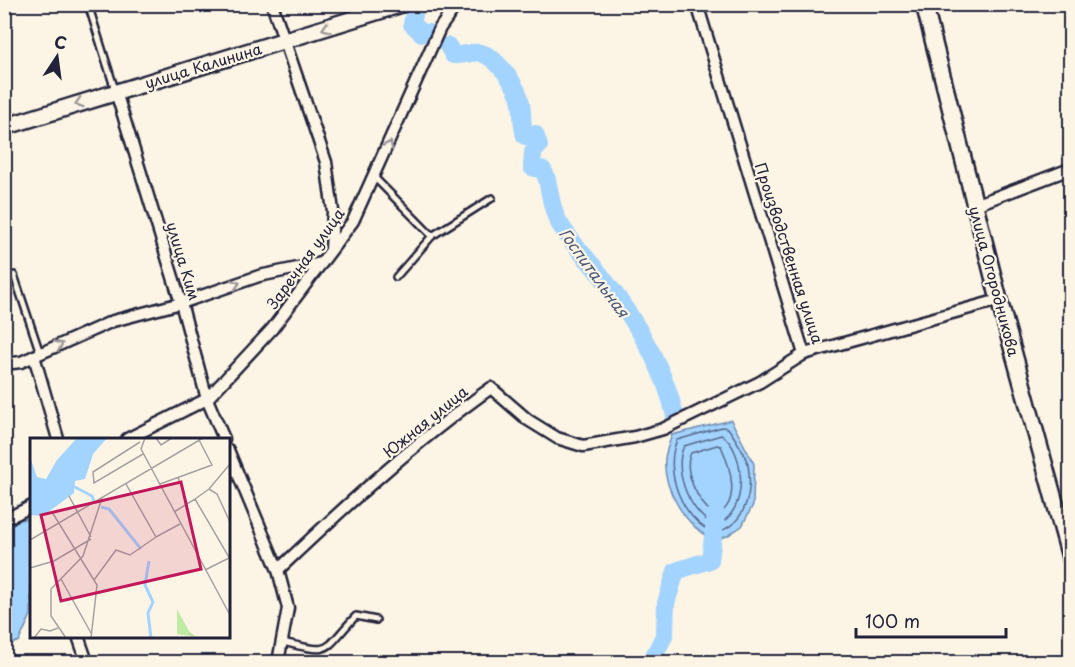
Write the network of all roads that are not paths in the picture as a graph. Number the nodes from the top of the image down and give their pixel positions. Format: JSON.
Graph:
{"nodes":[{"id":1,"x":88,"y":4,"type":"edge"},
{"id":2,"x":272,"y":4,"type":"edge"},
{"id":3,"x":402,"y":4,"type":"edge"},
{"id":4,"x":457,"y":4,"type":"edge"},
{"id":5,"x":697,"y":4,"type":"edge"},
{"id":6,"x":924,"y":4,"type":"edge"},
{"id":7,"x":284,"y":40,"type":"junction"},
{"id":8,"x":116,"y":92,"type":"junction"},
{"id":9,"x":4,"y":127,"type":"edge"},
{"id":10,"x":1071,"y":169,"type":"edge"},
{"id":11,"x":375,"y":178,"type":"junction"},
{"id":12,"x":492,"y":198,"type":"dead end"},
{"id":13,"x":975,"y":205,"type":"junction"},
{"id":14,"x":432,"y":236,"type":"junction"},
{"id":15,"x":331,"y":251,"type":"junction"},
{"id":16,"x":322,"y":263,"type":"junction"},
{"id":17,"x":14,"y":275,"type":"dead end"},
{"id":18,"x":396,"y":277,"type":"dead end"},
{"id":19,"x":999,"y":300,"type":"junction"},
{"id":20,"x":181,"y":303,"type":"junction"},
{"id":21,"x":804,"y":354,"type":"junction"},
{"id":22,"x":37,"y":355,"type":"junction"},
{"id":23,"x":4,"y":364,"type":"edge"},
{"id":24,"x":207,"y":399,"type":"junction"},
{"id":25,"x":58,"y":438,"type":"edge"},
{"id":26,"x":129,"y":438,"type":"edge"},
{"id":27,"x":224,"y":438,"type":"edge"},
{"id":28,"x":230,"y":455,"type":"edge"},
{"id":29,"x":30,"y":507,"type":"edge"},
{"id":30,"x":4,"y":520,"type":"edge"},
{"id":31,"x":1071,"y":557,"type":"edge"},
{"id":32,"x":278,"y":570,"type":"junction"},
{"id":33,"x":376,"y":620,"type":"dead end"},
{"id":34,"x":78,"y":637,"type":"edge"},
{"id":35,"x":283,"y":642,"type":"junction"},
{"id":36,"x":87,"y":663,"type":"edge"},
{"id":37,"x":278,"y":663,"type":"edge"}],
"edges":[{"from":1,"to":8,"type":"lane"},
{"from":2,"to":7,"type":"street"},
{"from":3,"to":7,"type":"street","name":"улица Калинина","one_way":true},
{"from":11,"to":4,"type":"street","name":"Заречная улица","one_way":true},
{"from":5,"to":21,"type":"street","name":"Производственная улица"},
{"from":6,"to":13,"type":"street","name":"улица Огородникова"},
{"from":7,"to":8,"type":"street","name":"улица Калинина"},
{"from":7,"to":15,"type":"street"},
{"from":8,"to":9,"type":"street","name":"улица Калинина","one_way":true},
{"from":8,"to":20,"type":"street","name":"улица Ким"},
{"from":10,"to":13,"type":"street"},
{"from":11,"to":14,"type":"lane"},
{"from":11,"to":15,"type":"street","name":"Заречная улица"},
{"from":12,"to":14,"type":"lane"},
{"from":13,"to":19,"type":"street","name":"улица Огородникова"},
{"from":14,"to":18,"type":"lane"},
{"from":15,"to":16,"type":"street","name":"Заречная улица"},
{"from":20,"to":16,"type":"street","one_way":true},
{"from":16,"to":24,"type":"street","name":"Заречная улица"},
{"from":17,"to":22,"type":"lane"},
{"from":19,"to":21,"type":"street","name":"Производственная улица"},
{"from":19,"to":31,"type":"street","name":"улица Огородникова"},
{"from":22,"to":20,"type":"street","one_way":true},
{"from":20,"to":24,"type":"street","name":"улица Ким"},
{"from":21,"to":32,"type":"street","name":"Южная улица"},
{"from":22,"to":23,"type":"street"},
{"from":22,"to":25,"type":"street"},
{"from":24,"to":26,"type":"street","name":"Заречная улица"},
{"from":24,"to":27,"type":"street","name":"улица Ким"},
{"from":28,"to":32,"type":"street"},
{"from":29,"to":30,"type":"street"},
{"from":32,"to":35,"type":"street"},
{"from":33,"to":35,"type":"lane"},
{"from":34,"to":36,"type":"street"},
{"from":35,"to":37,"type":"street"}]}
